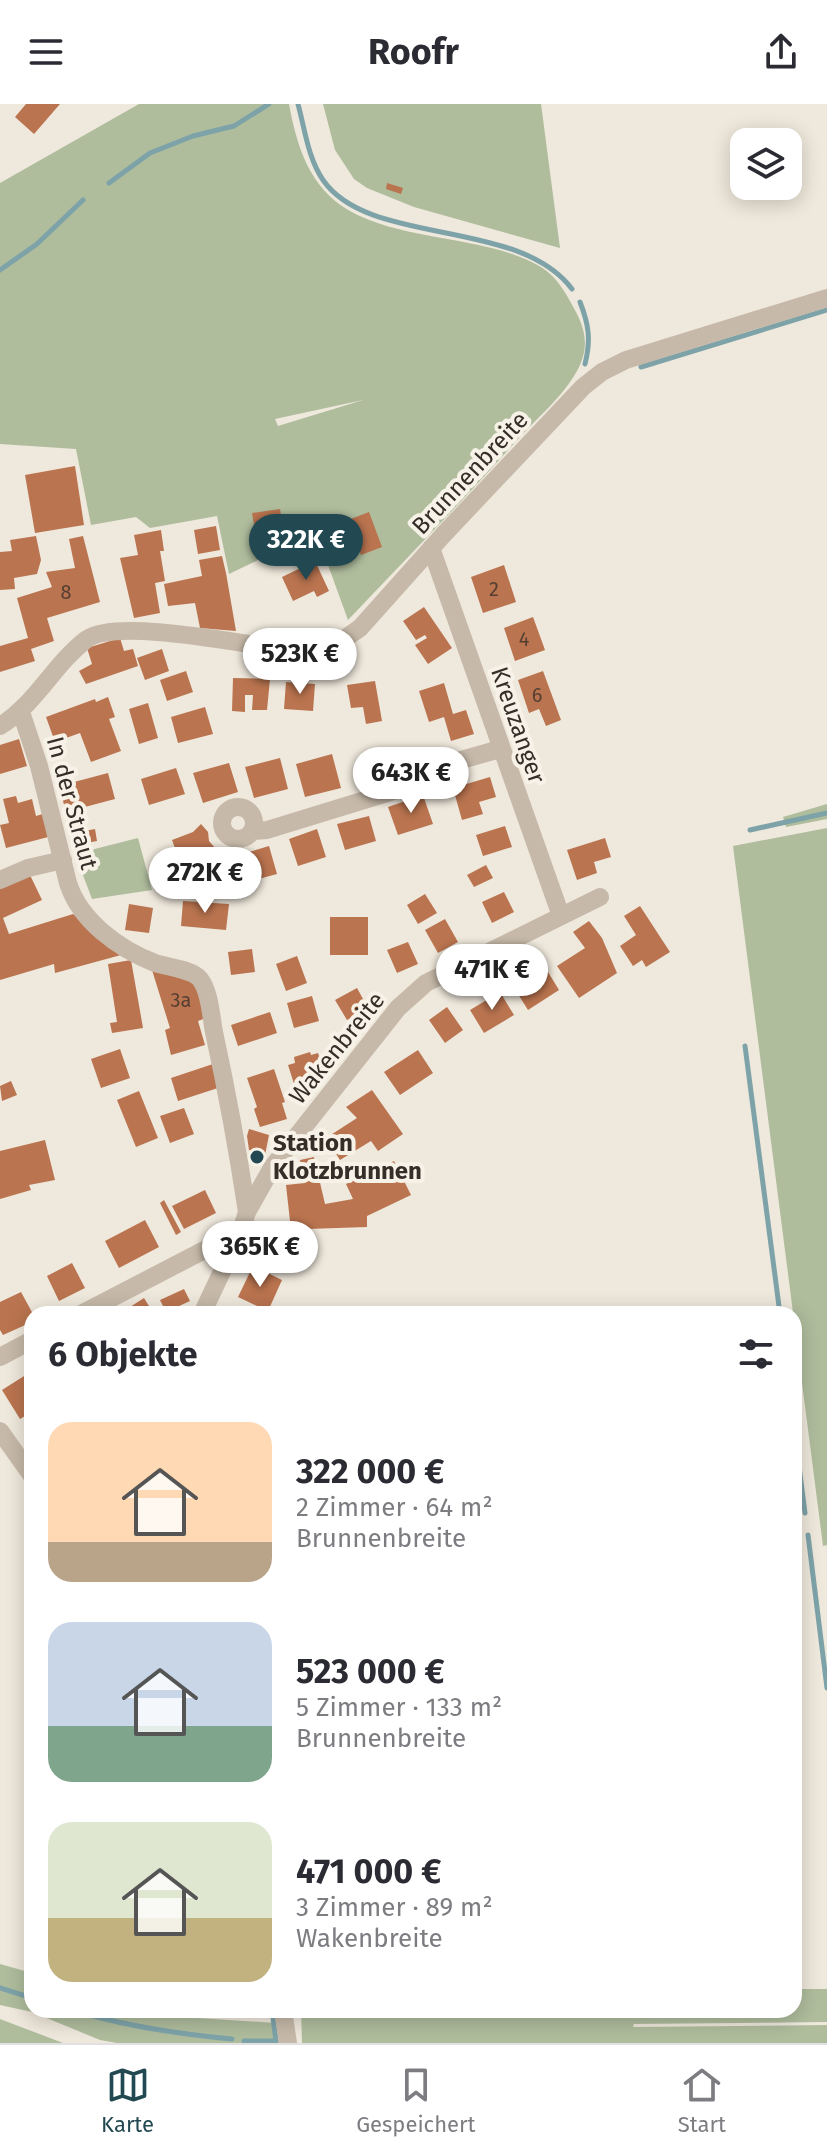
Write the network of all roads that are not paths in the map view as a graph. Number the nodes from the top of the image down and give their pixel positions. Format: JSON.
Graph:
{"nodes":[{"id":1,"x":827,"y":298,"type":"edge"},
{"id":2,"x":431,"y":548,"type":"junction"},
{"id":3,"x":21,"y":712,"type":"junction"},
{"id":4,"x":0,"y":726,"type":"edge"},
{"id":5,"x":500,"y":749,"type":"junction"},
{"id":6,"x":252,"y":831,"type":"dead end"},
{"id":7,"x":63,"y":860,"type":"junction"},
{"id":8,"x":0,"y":880,"type":"edge"},
{"id":9,"x":600,"y":897,"type":"dead end"},
{"id":10,"x":561,"y":916,"type":"junction"},
{"id":11,"x":247,"y":1212,"type":"junction"},
{"id":12,"x":241,"y":1231,"type":"junction"},
{"id":13,"x":96,"y":1306,"type":"edge"},
{"id":14,"x":206,"y":1306,"type":"edge"},
{"id":15,"x":24,"y":1344,"type":"edge"},
{"id":16,"x":0,"y":1357,"type":"edge"},
{"id":17,"x":0,"y":1431,"type":"edge"},
{"id":18,"x":24,"y":1465,"type":"edge"},
{"id":19,"x":284,"y":2018,"type":"edge"},
{"id":20,"x":288,"y":2043,"type":"edge"}],
"edges":[{"from":1,"to":2,"type":"street","name":"Brunnenbreite"},
{"from":2,"to":3,"type":"street","name":"Brunnenbreite"},
{"from":2,"to":5,"type":"street","name":"Kreuzanger"},
{"from":3,"to":4,"type":"street","name":"Brunnenbreite"},
{"from":3,"to":7,"type":"street","name":"In der Straut"},
{"from":5,"to":6,"type":"street"},
{"from":5,"to":10,"type":"street","name":"Kreuzanger"},
{"from":7,"to":8,"type":"street"},
{"from":7,"to":11,"type":"street","name":"In der Straut"},
{"from":9,"to":10,"type":"street","name":"Wakenbreite"},
{"from":10,"to":11,"type":"street","name":"Wakenbreite"},
{"from":11,"to":12,"type":"street","name":"Wakenbreite"},
{"from":12,"to":13,"type":"street"},
{"from":12,"to":14,"type":"street","name":"Wakenbreite"},
{"from":15,"to":16,"type":"street"},
{"from":17,"to":18,"type":"street"},
{"from":19,"to":20,"type":"street"}]}
